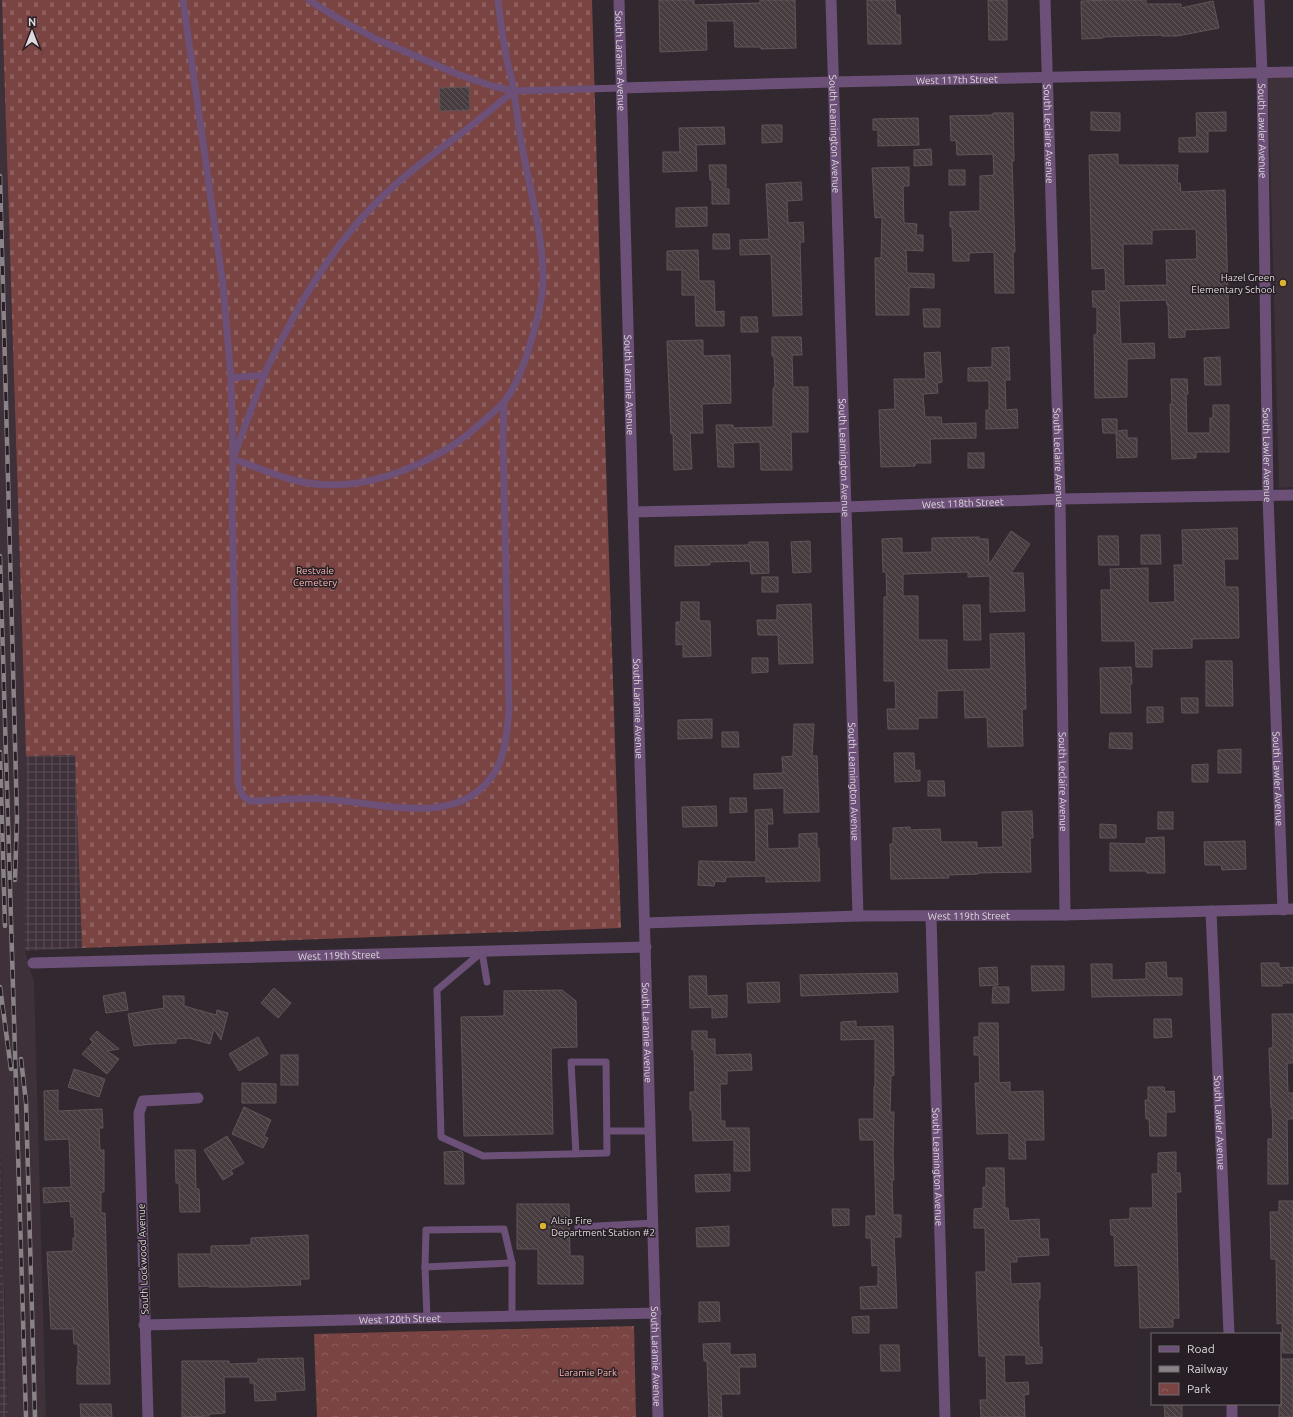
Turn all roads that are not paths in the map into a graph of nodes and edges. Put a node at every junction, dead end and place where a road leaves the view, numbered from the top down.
1 (183, 0) edge
2 (309, 0) edge
3 (498, 0) edge
4 (618, 0) edge
5 (831, 0) edge
6 (1045, 0) edge
7 (1259, 0) edge
8 (1293, 72) edge
9 (1262, 73) junction
10 (1047, 77) junction
11 (833, 82) junction
12 (621, 88) junction
13 (514, 91) junction
14 (264, 375) junction
15 (231, 378) junction
16 (504, 403) junction
17 (233, 459) junction
18 (1268, 496) junction
19 (1293, 496) edge
20 (1060, 499) junction
21 (846, 507) junction
22 (633, 512) junction
23 (1288, 910) edge
24 (1211, 911) junction
25 (1065, 915) junction
26 (858, 916) junction
27 (931, 916) junction
28 (645, 923) junction
29 (646, 947) junction
30 (482, 952) junction
31 (33, 964) dead end
32 (487, 982) dead end
33 (198, 1098) dead end
34 (607, 1131) junction
35 (651, 1131) junction
36 (576, 1154) junction
37 (654, 1224) junction
38 (578, 1227) dead end
39 (512, 1263) junction
40 (425, 1267) junction
41 (656, 1313) junction
42 (512, 1316) junction
43 (427, 1318) junction
44 (144, 1325) junction
45 (1229, 1333) edge
46 (1232, 1405) edge
47 (148, 1417) edge
48 (658, 1417) edge
49 (945, 1417) edge
50 (1232, 1417) edge

1 - 15 lane
2 - 13 lane
3 - 13 lane
4 - 12 street, South Laramie Avenue
5 - 11 street, South Leamington Avenue
6 - 10 street, South Leclaire Avenue
7 - 9 street, South Lawler Avenue
8 - 9 street, West 117th Street
9 - 10 street, West 117th Street
9 - 18 street, South Lawler Avenue
10 - 11 street, West 117th Street
10 - 20 street, South Leclaire Avenue
11 - 12 street, West 117th Street
11 - 21 street, South Leamington Avenue
12 - 13 lane
12 - 22 street, South Laramie Avenue
13 - 14 lane
13 - 16 lane
14 - 15 lane
14 - 17 lane
15 - 17 lane
16 - 17 lane
16 - 17 lane
18 - 19 street, West 118th Street
18 - 20 street, West 118th Street
18 - 23 street, South Lawler Avenue
20 - 21 street, West 118th Street
20 - 25 street, South Leclaire Avenue
21 - 22 street, West 118th Street
21 - 26 street, South Leamington Avenue
22 - 28 street, South Laramie Avenue
23 - 24 street, West 119th Street
24 - 25 street, West 119th Street
24 - 45 street, South Lawler Avenue
25 - 27 street, West 119th Street
26 - 27 street, West 119th Street
26 - 28 street, West 119th Street
27 - 49 street, South Leamington Avenue
28 - 29 street, South Laramie Avenue
29 - 30 street, West 119th Street
29 - 35 street, South Laramie Avenue
30 - 31 street, West 119th Street
30 - 32 lane
30 - 36 lane
33 - 44 street, South Lockwood Avenue
34 - 35 lane
34 - 36 lane
34 - 36 lane
35 - 37 street, South Laramie Avenue
37 - 38 lane
37 - 41 street, South Laramie Avenue
39 - 40 lane
39 - 40 lane
39 - 42 lane
40 - 43 lane
41 - 42 street, West 120th Street
41 - 48 street, South Laramie Avenue
42 - 43 street, West 120th Street
43 - 44 street, West 120th Street
44 - 47 street, South Lockwood Avenue
46 - 50 street

